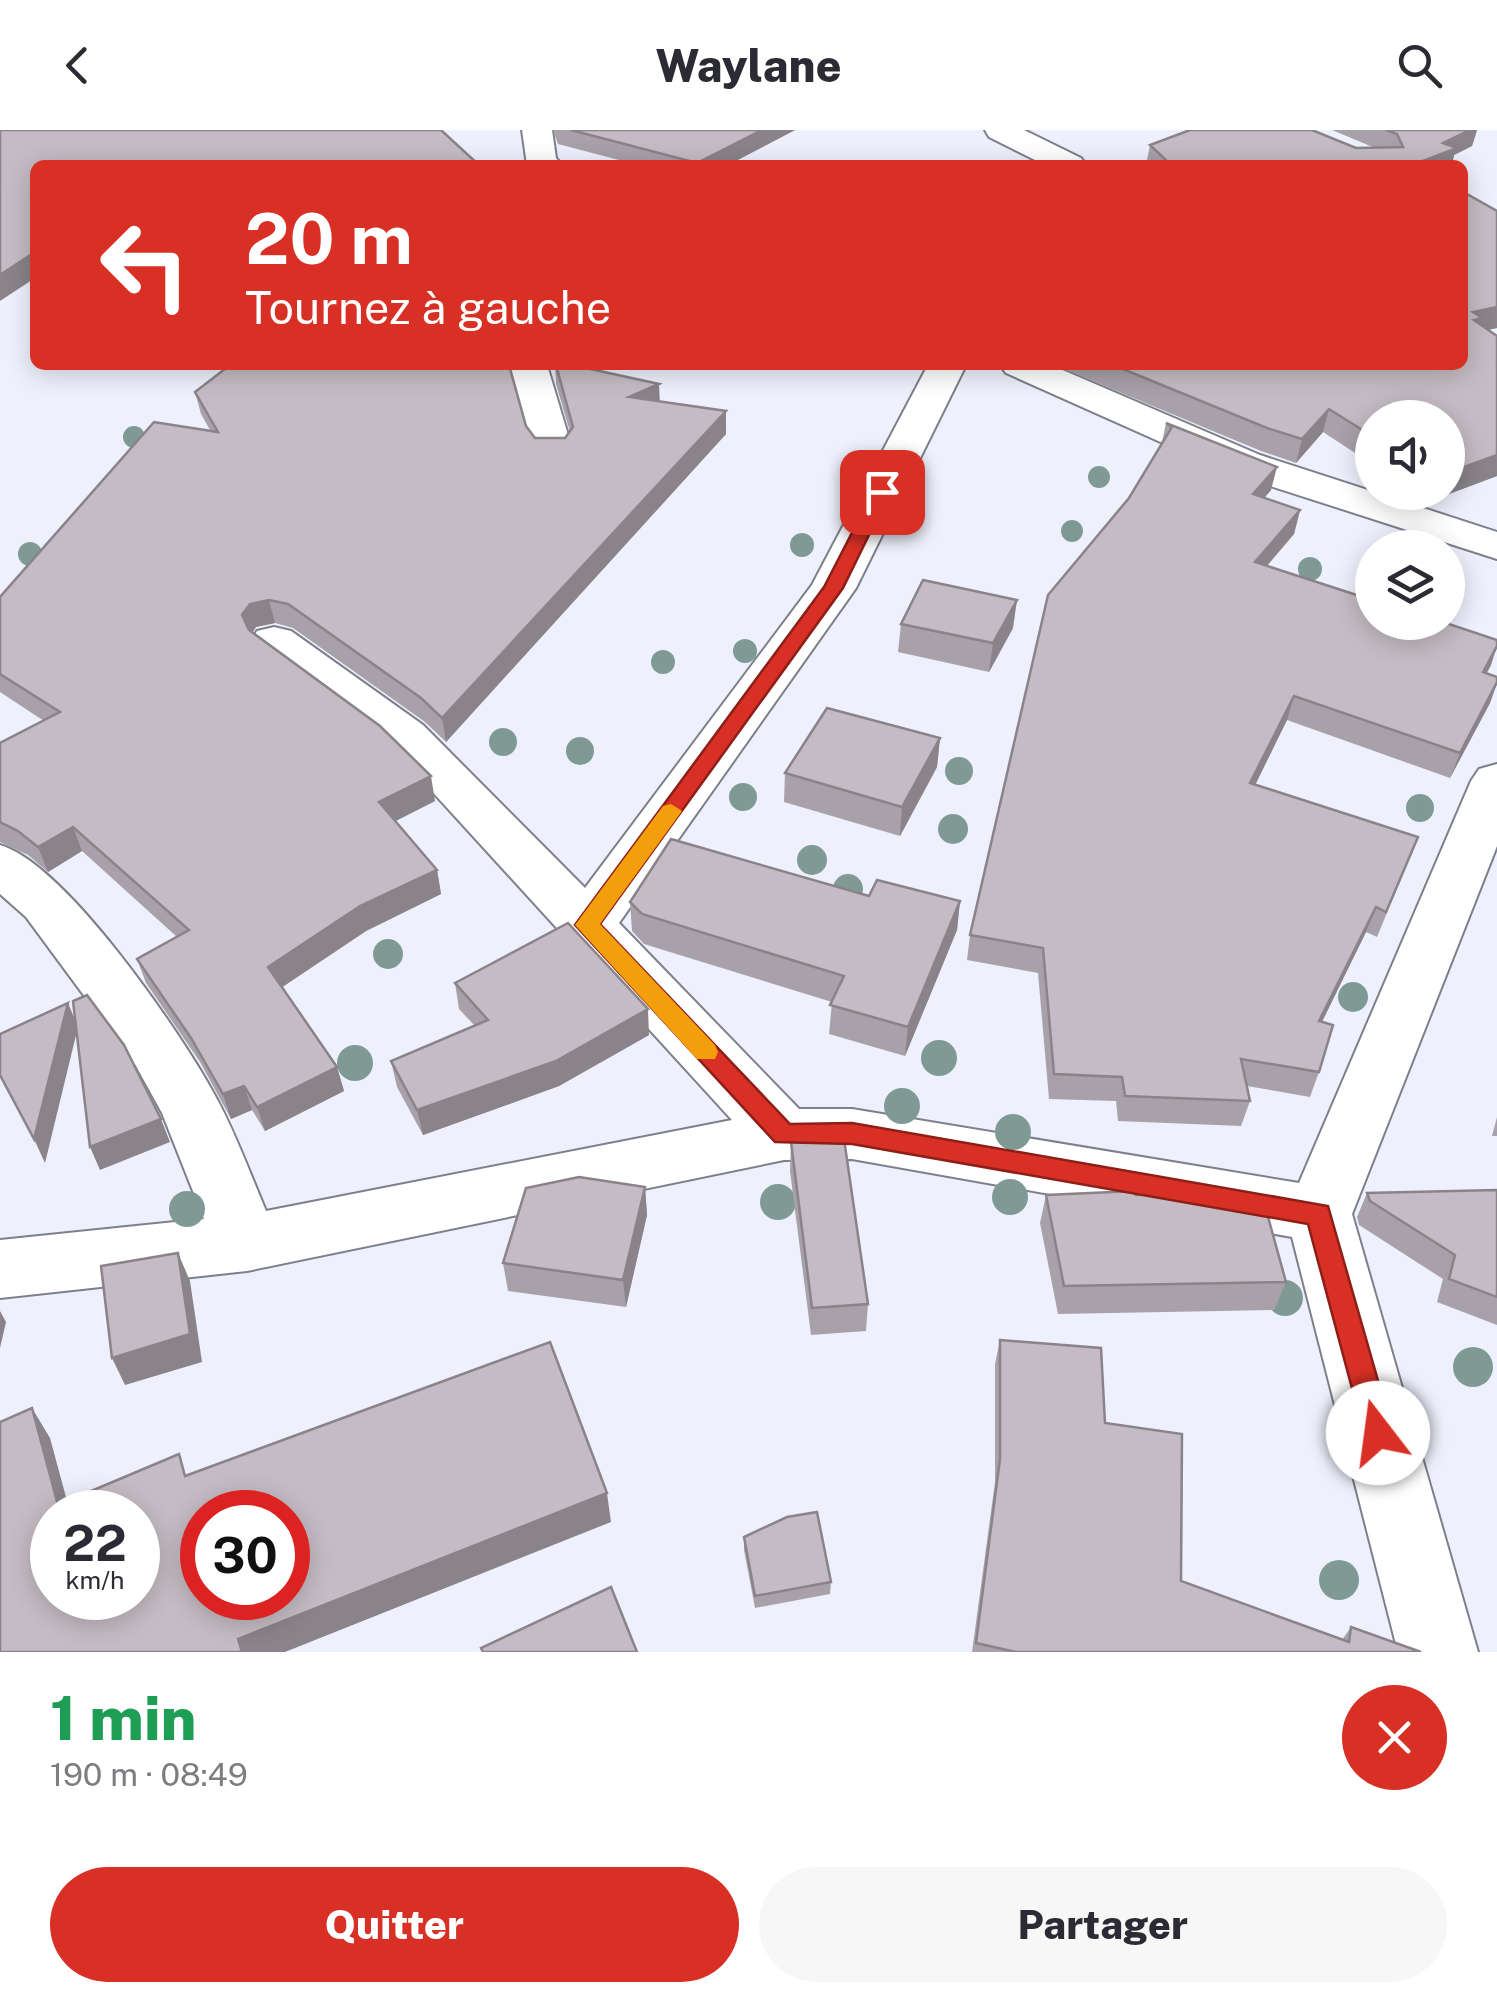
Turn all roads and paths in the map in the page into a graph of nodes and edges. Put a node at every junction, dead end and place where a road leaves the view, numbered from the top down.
1 (537, 130) edge
2 (1000, 130) edge
3 (541, 160) edge
4 (1060, 160) edge
5 (529, 370) edge
6 (944, 370) edge
7 (1030, 370) edge
8 (552, 448) edge
9 (1497, 546) edge
10 (274, 641) dead end
11 (1497, 781) edge
12 (0, 864) edge
13 (586, 925) junction
14 (784, 1135) junction
15 (1319, 1214) junction
16 (247, 1243) junction
17 (0, 1269) edge
18 (1438, 1652) edge

1 - 3 street
2 - 4 street
5 - 8 street
6 - 13 street
7 - 9 street
10 - 13 street
11 - 15 street
12 - 16 street
13 - 14 street
14 - 15 street
14 - 16 street
15 - 18 street
16 - 17 street

